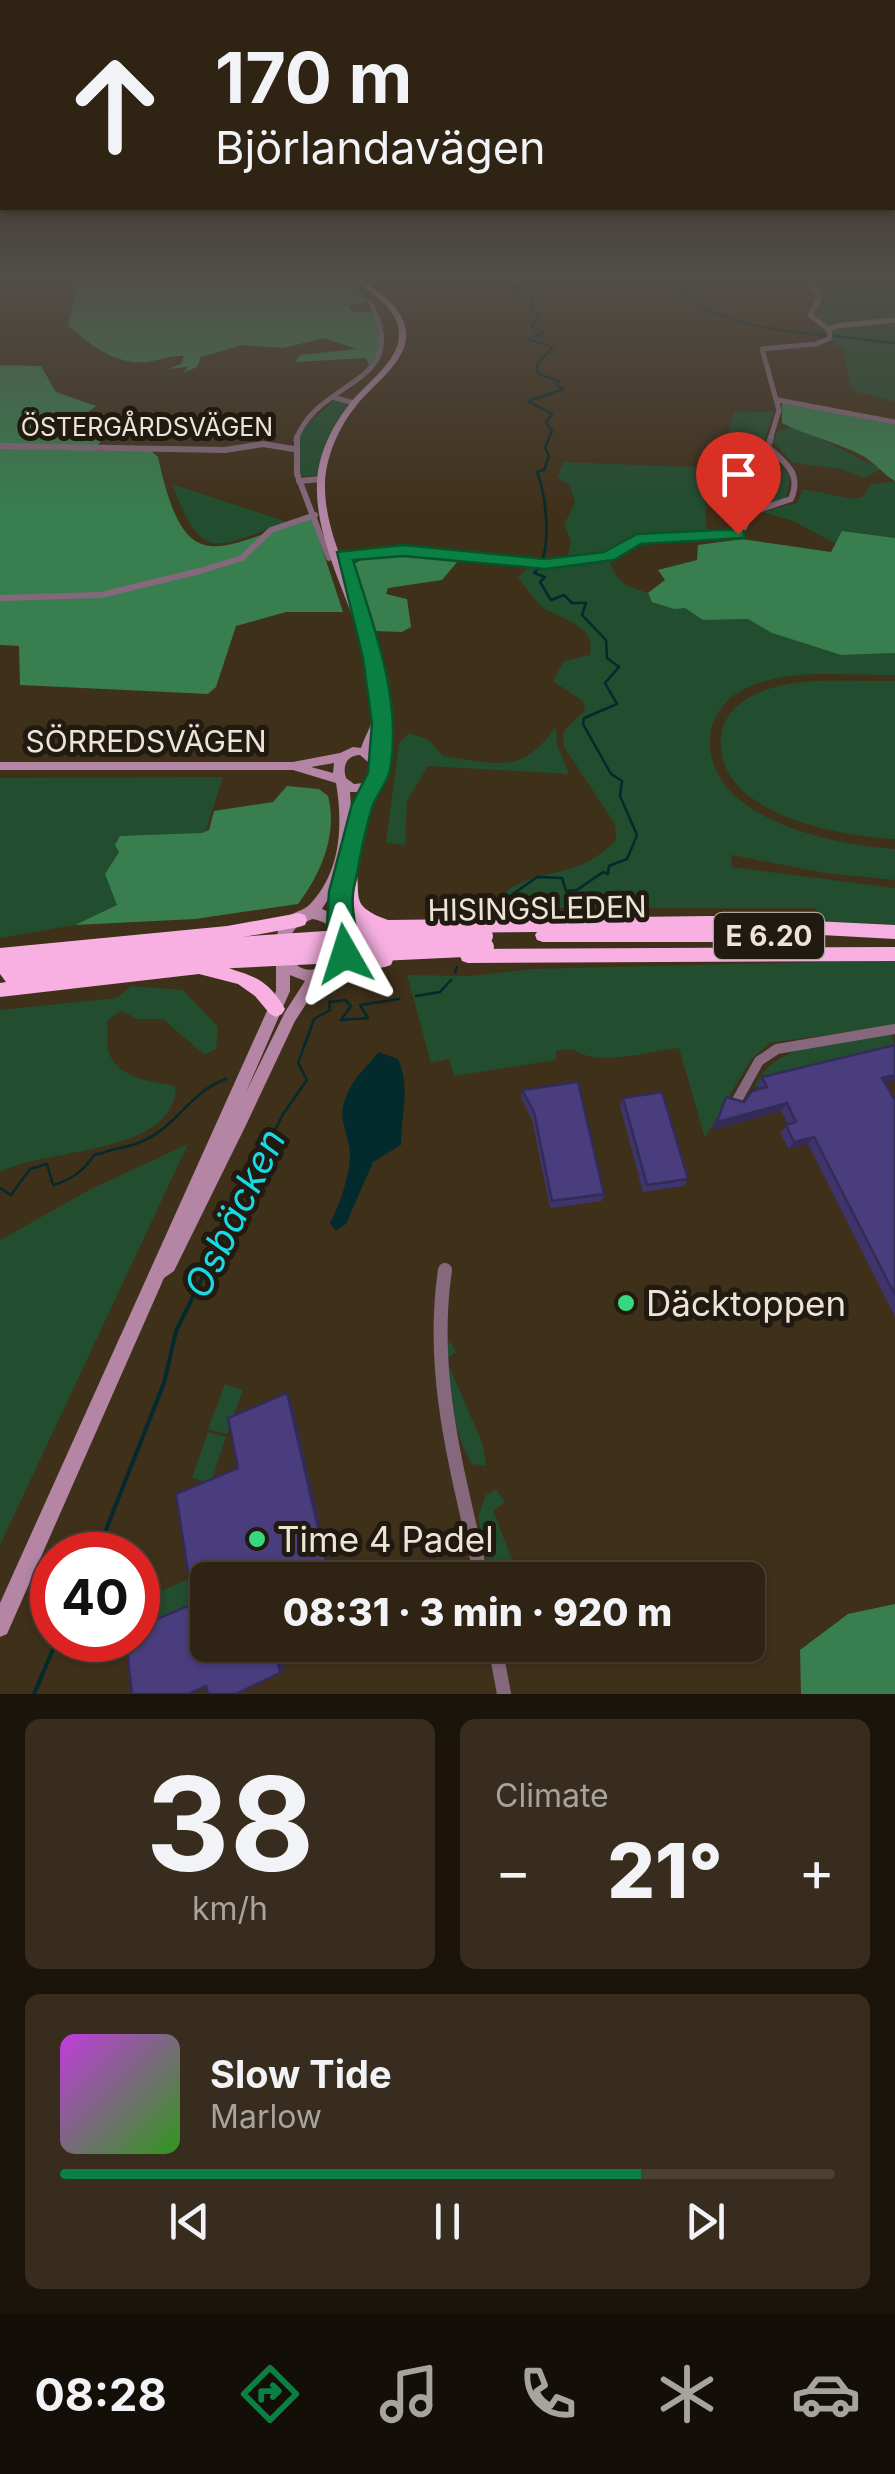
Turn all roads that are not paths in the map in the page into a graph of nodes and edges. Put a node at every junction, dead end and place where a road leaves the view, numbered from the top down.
1 (382, 353) edge
2 (397, 353) edge
3 (763, 353) edge
4 (332, 397) junction
5 (778, 400) junction
6 (354, 403) junction
7 (895, 422) edge
8 (0, 446) edge
9 (294, 449) junction
10 (324, 479) junction
11 (300, 481) junction
12 (315, 515) junction
13 (322, 538) joint
14 (336, 557) junction
15 (0, 598) edge
16 (380, 708) junction
17 (365, 754) junction
18 (347, 756) junction
19 (378, 764) junction
20 (0, 766) edge
21 (293, 766) junction
22 (374, 780) junction
23 (340, 781) junction
24 (350, 868) junction
25 (302, 919) junction
26 (340, 926) junction
27 (401, 927) junction
28 (895, 936) edge
29 (643, 940) junction
30 (895, 951) edge
31 (0, 955) edge
32 (282, 962) junction
33 (201, 968) junction
34 (326, 971) junction
35 (3, 974) edge
36 (0, 990) edge
37 (276, 1009) junction
38 (895, 1029) edge
39 (736, 1102) edge
40 (445, 1270) dead end
41 (159, 1272) junction
42 (478, 1562) edge
43 (0, 1627) edge
44 (498, 1662) edge
45 (504, 1694) edge

1 - 4 street
2 - 6 street
3 - 5 street
4 - 6 street
4 - 9 street
5 - 7 street
5 - 14 street
6 - 10 street
8 - 9 street, ÖSTERGÅRDSVÄGEN
9 - 11 street
10 - 11 street
10 - 14 street
11 - 12 street
12 - 13 street
12 - 15 street
13 - 14 street
14 - 16 street
16 - 17 street
16 - 19 street
17 - 18 street
17 - 19 street
18 - 21 street, SÖRREDSVÄGEN
18 - 23 street
19 - 22 street
20 - 21 street, SÖRREDSVÄGEN
21 - 23 street, SÖRREDSVÄGEN
22 - 23 street
22 - 24 street
23 - 25 street
24 - 26 street
24 - 27 highway
25 - 26 street
25 - 31 highway
25 - 32 street
26 - 27 highway
26 - 34 street
27 - 28 highway
28 - 29 highway, HISINGSLEDEN / E 6.20
29 - 30 highway, HISINGSLEDEN / E 6.20
29 - 35 highway, HISINGSLEDEN / E 6.20, bridge
30 - 34 highway
32 - 33 highway
32 - 34 street
32 - 37 street
33 - 36 highway
33 - 37 highway
34 - 41 street
37 - 41 street
38 - 39 street
40 - 42 street
41 - 43 street
44 - 45 street

